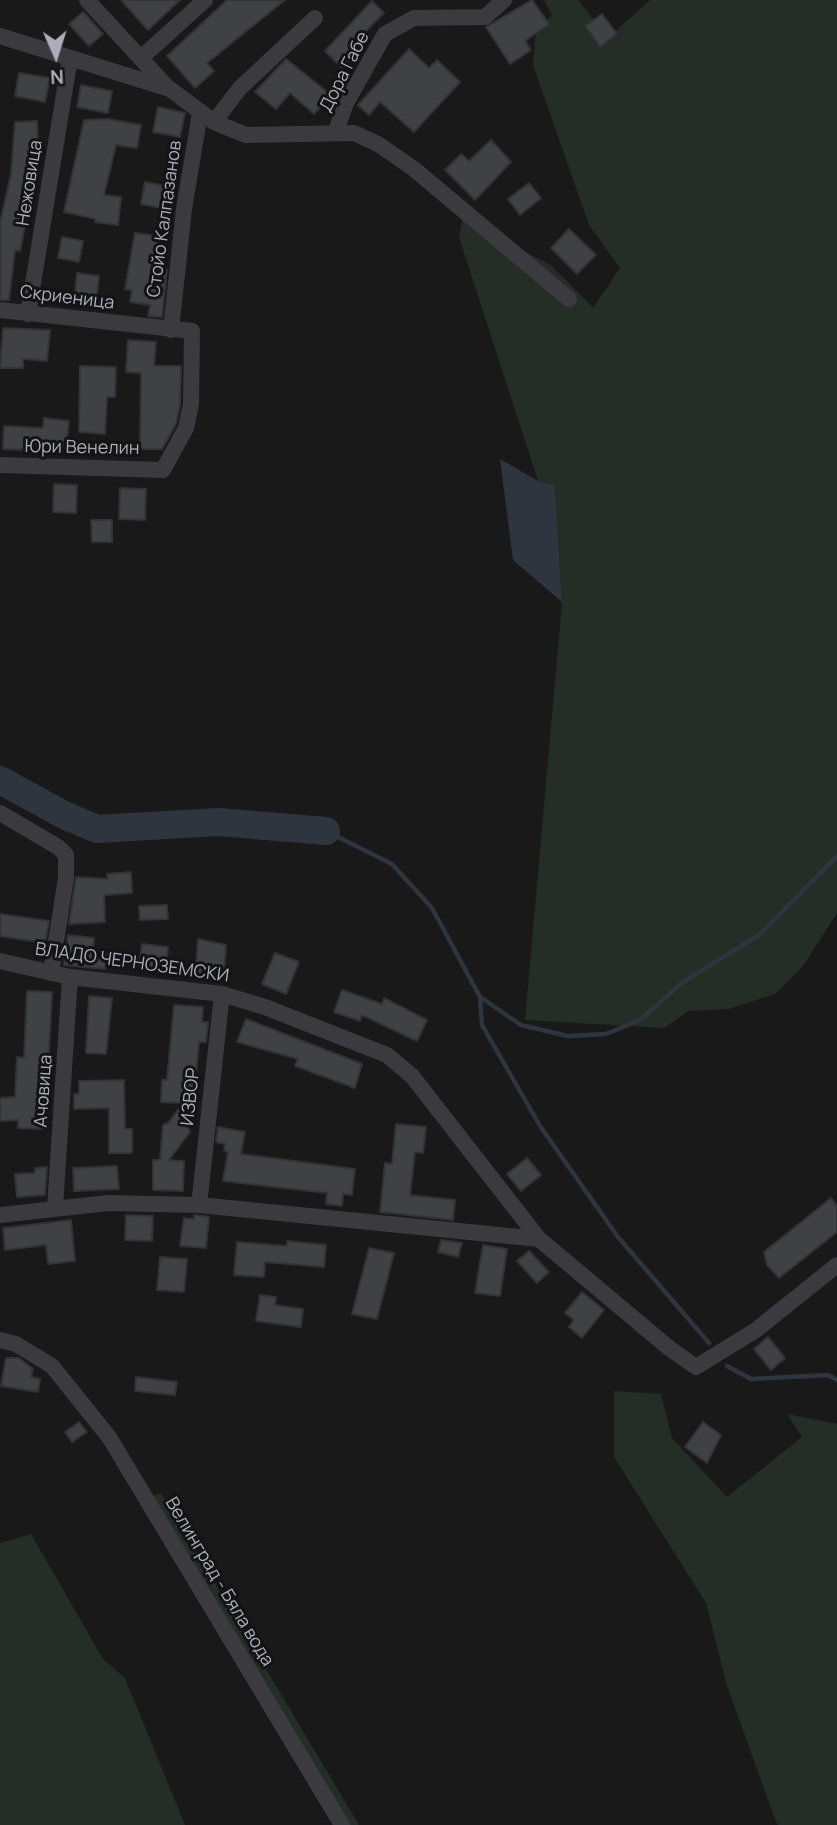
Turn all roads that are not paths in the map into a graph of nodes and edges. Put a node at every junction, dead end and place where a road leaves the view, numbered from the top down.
1 (87, 0) edge
2 (205, 0) edge
3 (504, 0) edge
4 (315, 18) dead end
5 (0, 36) edge
6 (71, 58) junction
7 (141, 58) junction
8 (170, 89) junction
9 (200, 113) junction
10 (214, 122) junction
11 (336, 131) junction
12 (569, 299) dead end
13 (0, 310) edge
14 (28, 314) junction
15 (171, 330) junction
16 (0, 465) edge
17 (0, 813) edge
18 (0, 961) edge
19 (51, 974) junction
20 (70, 977) junction
21 (222, 993) junction
22 (199, 1205) junction
23 (55, 1207) junction
24 (0, 1215) edge
25 (539, 1239) junction
26 (837, 1265) edge
27 (0, 1339) edge
28 (342, 1825) edge

1 - 7 street
2 - 7 street
3 - 11 street, Дора Габе
4 - 10 street
5 - 6 street
6 - 8 street
6 - 14 street, Нежовица
7 - 8 street
8 - 9 street
9 - 10 street
9 - 15 street, Стойо Калпазанов
10 - 11 street
11 - 12 street
13 - 14 street, Скриеница
14 - 15 street, Скриеница
15 - 16 street, Юри Венелин
17 - 19 street
18 - 19 street, ВЛАДО ЧЕРНОЗЕМСКИ
19 - 20 street, ВЛАДО ЧЕРНОЗЕМСКИ
20 - 21 street, ВЛАДО ЧЕРНОЗЕМСКИ
20 - 23 street, Ачовица
21 - 22 street, ИЗВОР
21 - 25 street, ВЛАДО ЧЕРНОЗЕМСКИ
22 - 23 street
22 - 25 street
23 - 24 street
25 - 26 street, ВЛАДО ЧЕРНОЗЕМСКИ
27 - 28 street, Велинград - Бяла вода

